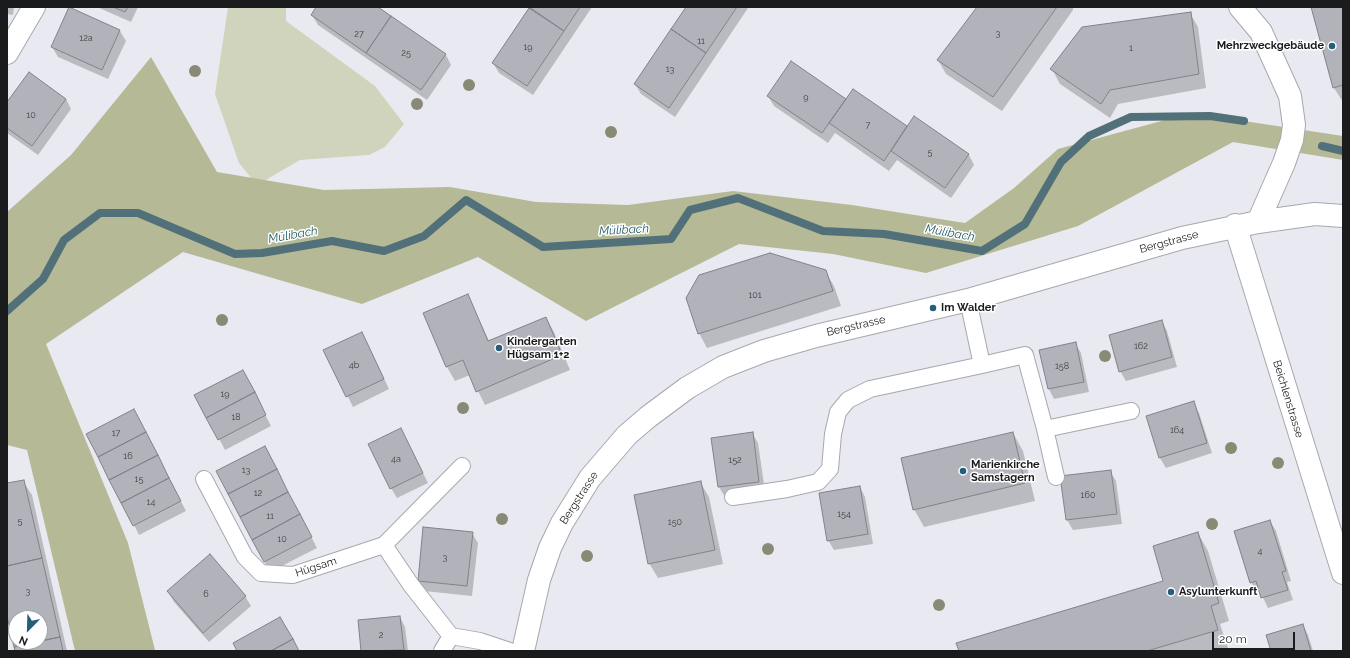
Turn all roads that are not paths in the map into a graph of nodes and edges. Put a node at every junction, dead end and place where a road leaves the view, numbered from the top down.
1 (34, 7) edge
2 (1240, 7) edge
3 (7, 53) edge
4 (1343, 216) edge
5 (1258, 222) junction
6 (1235, 225) junction
7 (968, 300) junction
8 (982, 365) junction
9 (1131, 411) dead end
10 (1045, 429) junction
11 (462, 466) dead end
12 (1056, 477) dead end
13 (204, 479) dead end
14 (733, 497) dead end
15 (384, 545) junction
16 (1343, 573) edge
17 (451, 636) junction
18 (442, 651) edge
19 (510, 651) edge
20 (523, 651) edge

1 - 3 main road
2 - 5 main road
4 - 5 main road, Bergstrasse
5 - 6 main road, Bergstrasse
6 - 7 main road, Bergstrasse
6 - 16 main road, Beichlenstrasse
7 - 8 lane
7 - 20 main road, Bergstrasse
8 - 10 lane
8 - 14 lane
9 - 10 lane
10 - 12 lane
11 - 15 lane, Hügsam
13 - 15 lane, Hügsam
15 - 17 lane
17 - 18 lane
17 - 19 lane

